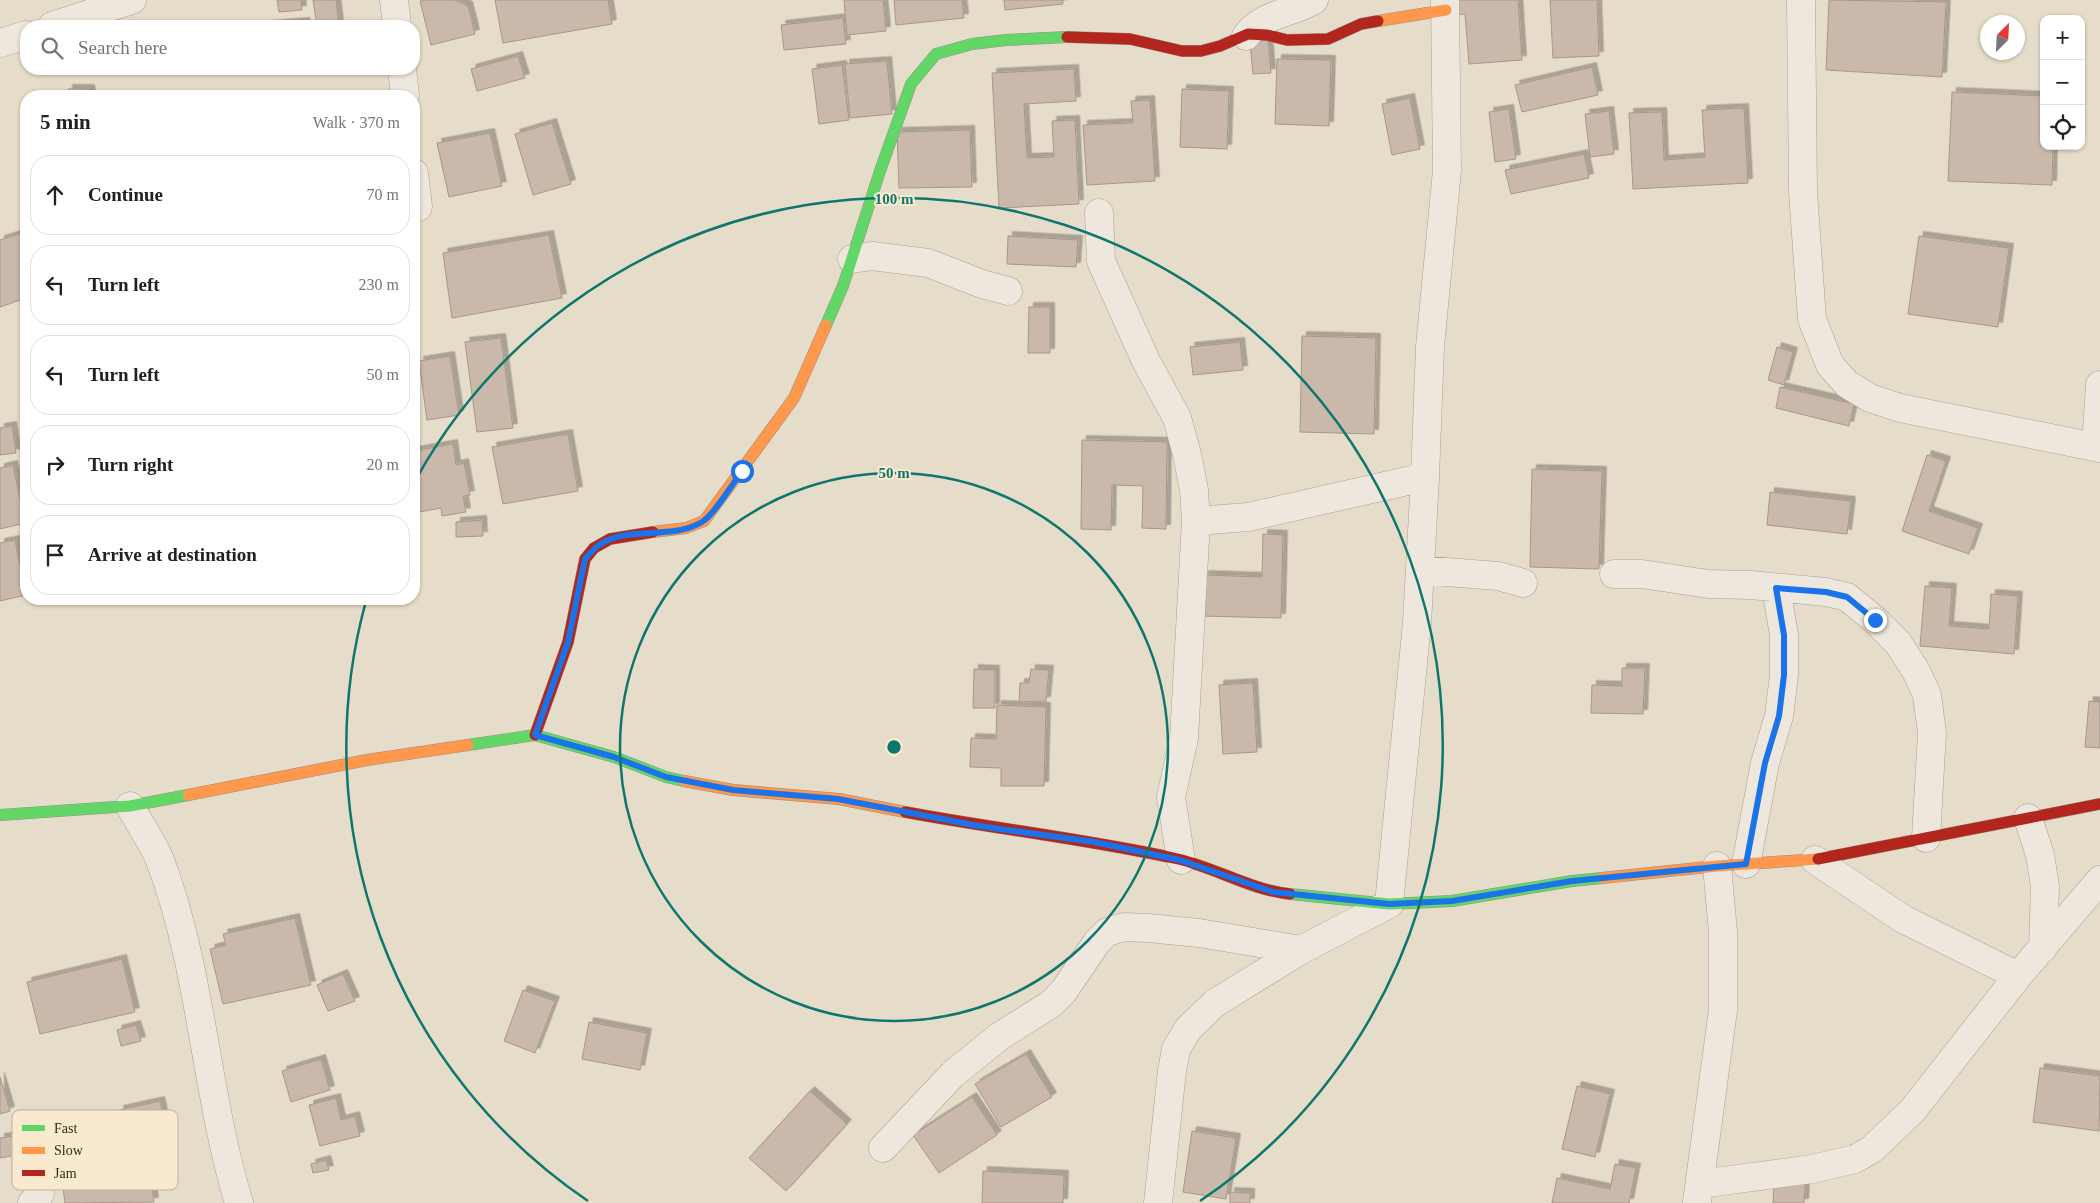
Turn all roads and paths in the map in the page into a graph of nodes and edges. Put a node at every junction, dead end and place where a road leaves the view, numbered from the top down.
1 (132, 0) edge
2 (394, 0) edge
3 (1314, 0) edge
4 (1801, 0) edge
5 (1445, 5) edge
6 (70, 20) edge
7 (396, 20) edge
8 (1246, 36) junction
9 (20, 37) edge
10 (0, 44) edge
11 (403, 75) edge
12 (404, 90) edge
13 (1100, 213) dead end
14 (852, 259) junction
15 (1008, 291) dead end
16 (2100, 385) edge
17 (2098, 447) edge
18 (1426, 477) junction
19 (1196, 521) junction
20 (1420, 570) junction
21 (1614, 574) dead end
22 (1523, 583) dead end
23 (1776, 588) junction
24 (535, 735) junction
25 (2100, 804) edge
26 (130, 806) junction
27 (0, 815) edge
28 (2028, 818) junction
29 (1926, 838) junction
30 (1180, 860) junction
31 (1815, 860) junction
32 (1746, 864) junction
33 (1717, 866) junction
34 (2100, 880) edge
35 (1389, 904) junction
36 (2043, 948) junction
37 (1301, 950) junction
38 (2018, 976) junction
39 (883, 1148) dead end
40 (1698, 1194) edge
41 (239, 1203) edge
42 (1158, 1203) edge

1 - 6 street
2 - 7 street
3 - 8 street
4 - 17 street
5 - 8 street
5 - 18 street
8 - 14 street
9 - 10 street
11 - 12 street
13 - 19 street
14 - 15 street
14 - 24 street
16 - 17 street
18 - 19 street
18 - 20 street
19 - 30 street
20 - 22 street
20 - 35 street
21 - 23 street
23 - 29 street
23 - 32 street
24 - 26 street
24 - 30 street
25 - 28 street
26 - 27 street
26 - 41 street
28 - 29 street
28 - 36 street
29 - 31 street
30 - 35 street
31 - 32 street
31 - 38 street
32 - 33 street
33 - 35 street
33 - 40 street
34 - 36 street
35 - 37 street
36 - 38 street
37 - 39 street
37 - 42 street
38 - 40 street

